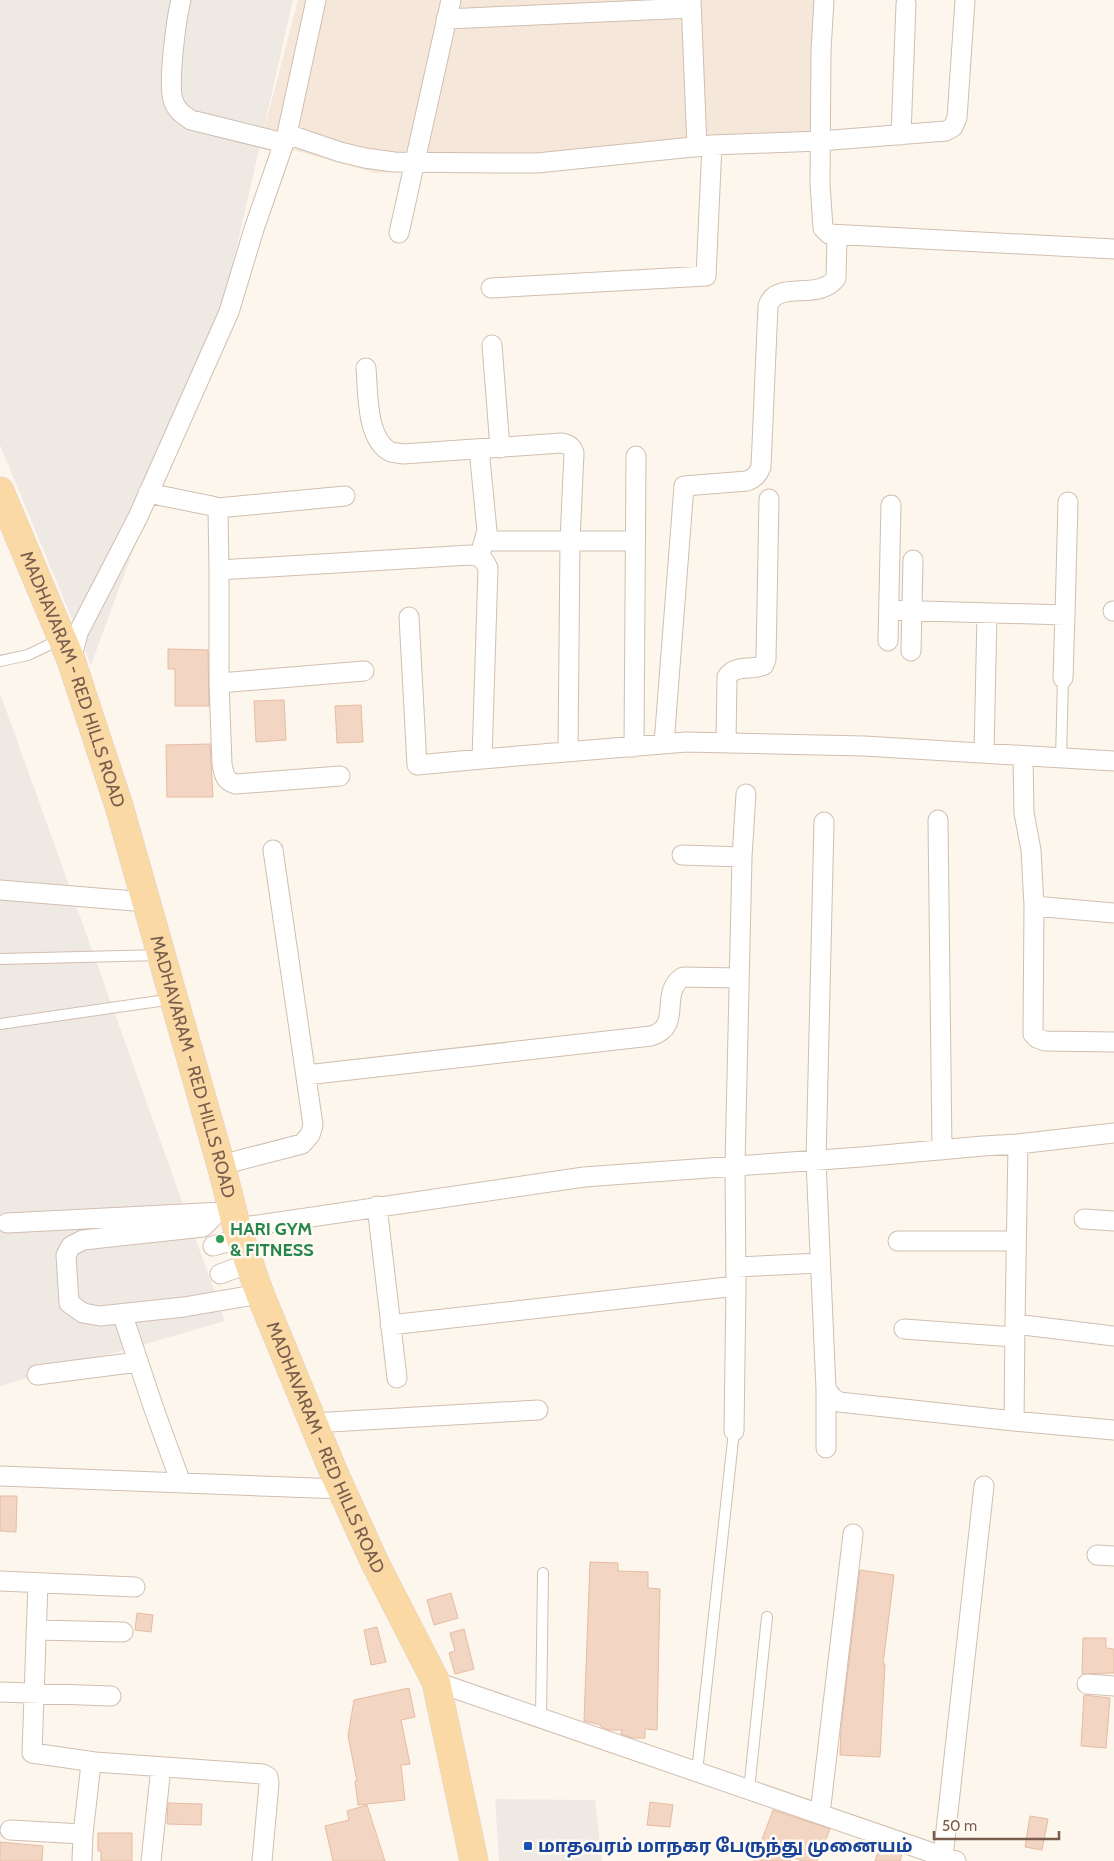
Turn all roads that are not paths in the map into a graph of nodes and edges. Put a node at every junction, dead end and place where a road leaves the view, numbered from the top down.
1 (181, 0) edge
2 (316, 0) edge
3 (451, 0) edge
4 (824, 0) edge
5 (965, 0) edge
6 (691, 4) edge
7 (906, 4) dead end
8 (446, 19) junction
9 (901, 135) junction
10 (286, 138) junction
11 (820, 141) junction
12 (705, 146) junction
13 (415, 162) junction
14 (399, 233) dead end
15 (838, 236) junction
16 (1114, 249) edge
17 (491, 288) dead end
18 (492, 345) dead end
19 (366, 368) dead end
20 (500, 448) junction
21 (480, 449) junction
22 (636, 456) dead end
23 (0, 491) edge
24 (148, 493) junction
25 (346, 496) dead end
26 (769, 499) dead end
27 (1068, 502) dead end
28 (891, 505) dead end
29 (218, 508) junction
30 (570, 541) junction
31 (634, 541) junction
32 (482, 548) junction
33 (913, 560) dead end
34 (219, 570) junction
35 (889, 610) junction
36 (912, 611) junction
37 (987, 614) junction
38 (1065, 615) junction
39 (409, 617) dead end
40 (888, 641) dead end
41 (66, 649) junction
42 (911, 651) dead end
43 (0, 661) edge
44 (364, 671) dead end
45 (1063, 678) joint
46 (219, 683) junction
47 (726, 743) junction
48 (664, 744) junction
49 (634, 746) junction
50 (568, 752) junction
51 (984, 753) junction
52 (1023, 757) junction
53 (482, 759) junction
54 (1061, 759) junction
55 (1114, 761) edge
56 (340, 776) dead end
57 (746, 794) dead end
58 (938, 820) dead end
59 (824, 822) dead end
60 (273, 850) dead end
61 (682, 854) dead end
62 (742, 857) junction
63 (0, 890) edge
64 (146, 902) junction
65 (1034, 906) junction
66 (1114, 914) edge
67 (162, 955) junction
68 (0, 959) edge
69 (739, 978) junction
70 (174, 999) junction
71 (0, 1024) edge
72 (1114, 1042) edge
73 (306, 1075) junction
74 (1114, 1133) edge
75 (1018, 1144) junction
76 (942, 1150) junction
77 (816, 1161) junction
78 (221, 1165) junction
79 (735, 1165) junction
80 (377, 1206) junction
81 (1084, 1219) dead end
82 (1114, 1220) edge
83 (232, 1222) junction
84 (7, 1223) dead end
85 (898, 1241) dead end
86 (1016, 1241) junction
87 (213, 1246) dead end
88 (820, 1263) junction
89 (250, 1264) junction
90 (736, 1267) junction
91 (220, 1274) dead end
92 (736, 1286) junction
93 (260, 1294) junction
94 (125, 1322) dead end
95 (390, 1325) junction
96 (904, 1329) dead end
97 (1015, 1331) junction
98 (1114, 1336) edge
99 (138, 1362) junction
100 (37, 1375) dead end
101 (398, 1378) dead end
102 (826, 1389) junction
103 (538, 1410) dead end
104 (1014, 1421) junction
105 (313, 1423) junction
106 (1114, 1430) edge
107 (734, 1431) joint
108 (826, 1448) dead end
109 (0, 1476) edge
110 (181, 1483) junction
111 (984, 1486) dead end
112 (341, 1489) junction
113 (853, 1534) dead end
114 (543, 1573) dead end
115 (0, 1581) edge
116 (38, 1583) junction
117 (135, 1586) dead end
118 (767, 1618) dead end
119 (36, 1630) junction
120 (123, 1632) dead end
121 (436, 1682) junction
122 (1087, 1684) dead end
123 (1114, 1686) edge
124 (0, 1692) edge
125 (34, 1693) junction
126 (111, 1696) dead end
127 (541, 1718) junction
128 (95, 1762) junction
129 (161, 1767) junction
130 (697, 1772) junction
131 (749, 1790) junction
132 (820, 1814) junction
133 (10, 1830) dead end
134 (83, 1834) junction
135 (950, 1859) edge
136 (468, 1860) edge
137 (82, 1861) edge
138 (151, 1861) edge
139 (262, 1861) edge

1 - 10 street
2 - 10 street
3 - 8 street
4 - 11 street
5 - 9 street
6 - 8 street
6 - 12 street
7 - 9 street
8 - 13 street
9 - 11 street
10 - 13 street
10 - 24 street
11 - 12 street
11 - 15 street
12 - 13 street
12 - 17 street
13 - 14 street
15 - 16 street
15 - 48 street
18 - 20 street
19 - 21 street
20 - 21 street
20 - 30 street
21 - 32 street
22 - 31 street
23 - 41 main road, MADHAVARAM - RED HILLS ROAD
24 - 29 street
24 - 41 street
25 - 29 street
26 - 47 street
27 - 38 street
28 - 35 street
29 - 34 street
30 - 31 street
30 - 32 street
30 - 50 street
31 - 49 street
32 - 34 street
32 - 53 street
33 - 36 street
34 - 46 street
35 - 36 street
35 - 40 street
36 - 37 street
36 - 42 street
37 - 38 street
37 - 51 street
38 - 45 street
39 - 53 street
41 - 43 lane
41 - 64 main road, MADHAVARAM - RED HILLS ROAD
44 - 46 street
45 - 54 lane
46 - 56 street
47 - 48 street
47 - 51 street
48 - 49 street
49 - 50 street
50 - 53 street
51 - 52 street
52 - 54 street
52 - 65 street
54 - 55 street
57 - 62 street
58 - 76 street
59 - 77 street
60 - 73 street
61 - 62 street
62 - 69 street
63 - 64 street
64 - 67 main road, MADHAVARAM - RED HILLS ROAD
65 - 66 street
65 - 72 street
67 - 68 lane
67 - 70 main road, MADHAVARAM - RED HILLS ROAD
69 - 73 street
69 - 79 street
70 - 71 lane
70 - 78 main road, MADHAVARAM - RED HILLS ROAD
73 - 78 street
74 - 75 street
75 - 76 street
75 - 86 street
76 - 77 street
77 - 79 street
77 - 88 street
78 - 83 main road, MADHAVARAM - RED HILLS ROAD
79 - 80 street
79 - 90 street
80 - 83 street
80 - 95 street
81 - 82 street
83 - 84 street
83 - 87 street
83 - 89 main road, MADHAVARAM - RED HILLS ROAD
83 - 93 street
85 - 86 street
86 - 97 street
88 - 90 street
88 - 102 street
89 - 91 street
89 - 93 main road, MADHAVARAM - RED HILLS ROAD
90 - 92 street
92 - 95 street
92 - 107 street
93 - 105 main road, MADHAVARAM - RED HILLS ROAD
94 - 99 street
95 - 101 street
96 - 97 street
97 - 98 street
97 - 104 street
99 - 100 street
99 - 110 street
102 - 104 street
102 - 108 street
103 - 105 street
104 - 106 street
105 - 112 main road, MADHAVARAM - RED HILLS ROAD
107 - 130 lane
109 - 110 street
110 - 112 street
111 - 135 street
112 - 121 main road, MADHAVARAM - RED HILLS ROAD
113 - 132 street
114 - 127 lane
115 - 116 street
116 - 117 street
116 - 119 street
118 - 131 lane
119 - 120 street
119 - 125 street
121 - 127 street
121 - 136 main road, MADHAVARAM - RED HILLS ROAD
122 - 123 street
124 - 125 street
125 - 126 street
125 - 128 street
127 - 130 street
128 - 129 street
128 - 134 street
129 - 138 street
129 - 139 street
130 - 131 street
131 - 132 street
132 - 135 street
133 - 134 street
134 - 137 street

